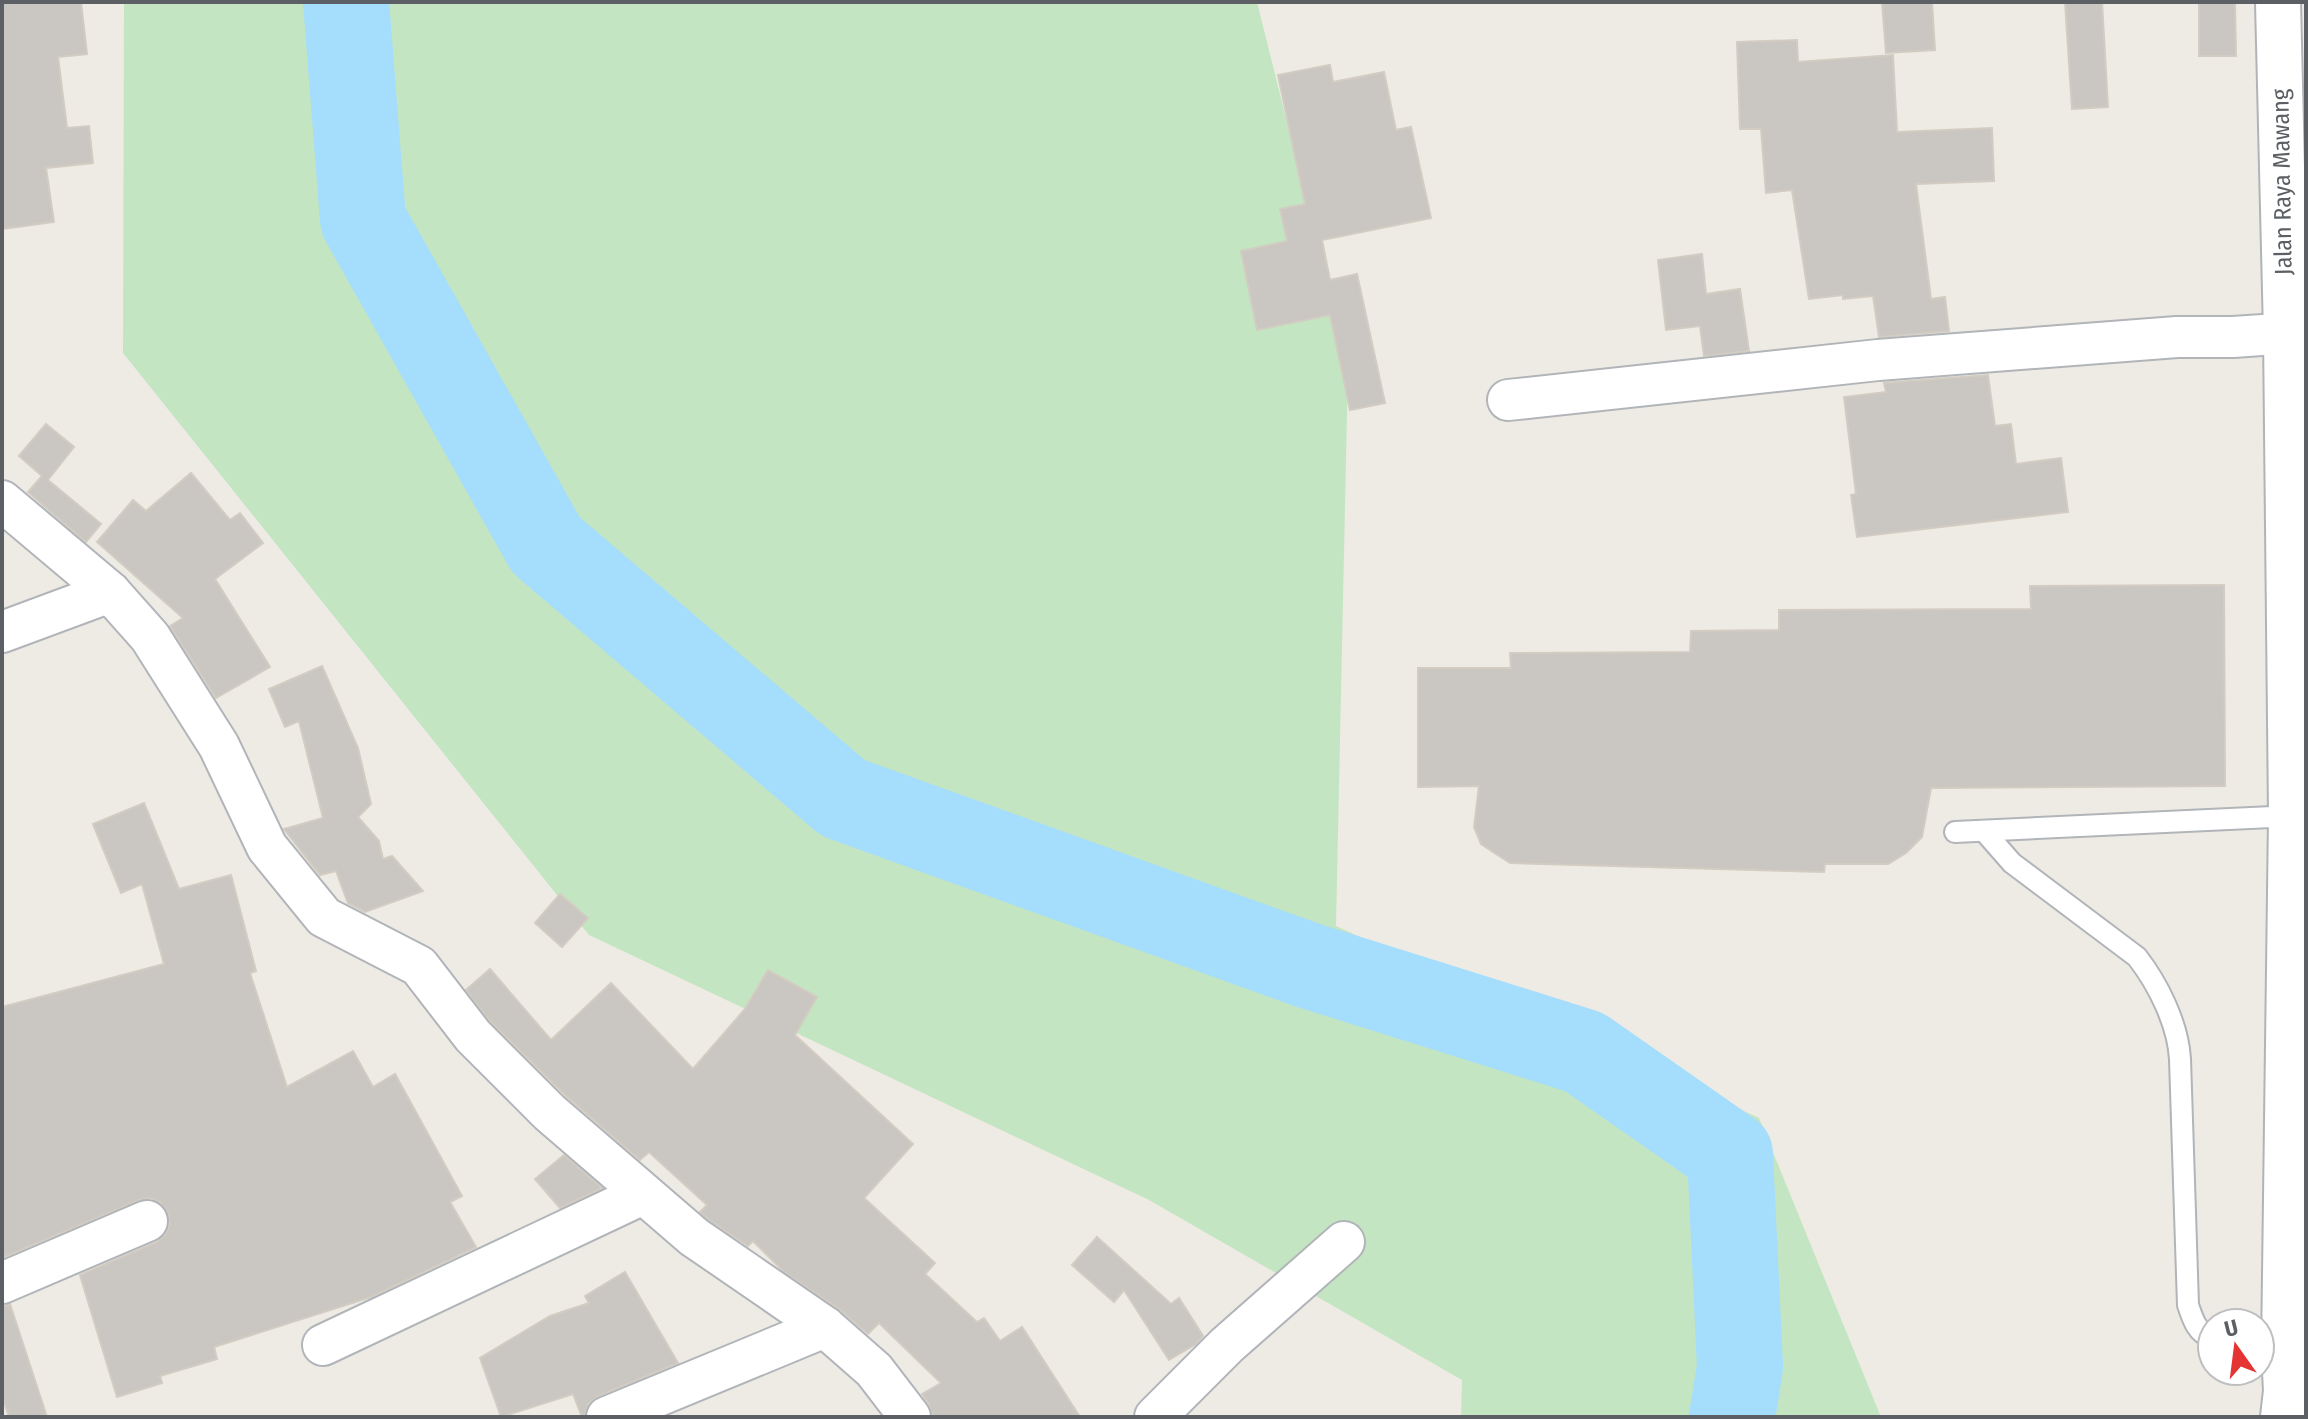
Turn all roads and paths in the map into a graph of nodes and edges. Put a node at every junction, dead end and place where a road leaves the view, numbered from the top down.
1 (2278, 2) edge
2 (2296, 332) edge
3 (1508, 400) dead end
4 (2, 501) edge
5 (110, 592) junction
6 (2, 632) edge
7 (2291, 816) junction
8 (1984, 831) junction
9 (1955, 832) dead end
10 (643, 1194) junction
11 (147, 1221) dead end
12 (1344, 1242) dead end
13 (2, 1283) edge
14 (2196, 1325) edge
15 (825, 1327) junction
16 (323, 1345) dead end
17 (2284, 1381) edge
18 (607, 1417) edge
19 (910, 1417) edge
20 (1155, 1417) edge

1 - 2 main road, Jalan Raya Mawang
2 - 3 street
2 - 7 main road, Jalan Raya Mawang
4 - 5 street
5 - 6 street
5 - 10 street
7 - 8 lane
7 - 17 main road, Jalan Raya Mawang
8 - 9 lane
8 - 14 lane
10 - 15 street
10 - 16 street
11 - 13 street
12 - 20 street
15 - 18 street
15 - 19 street

